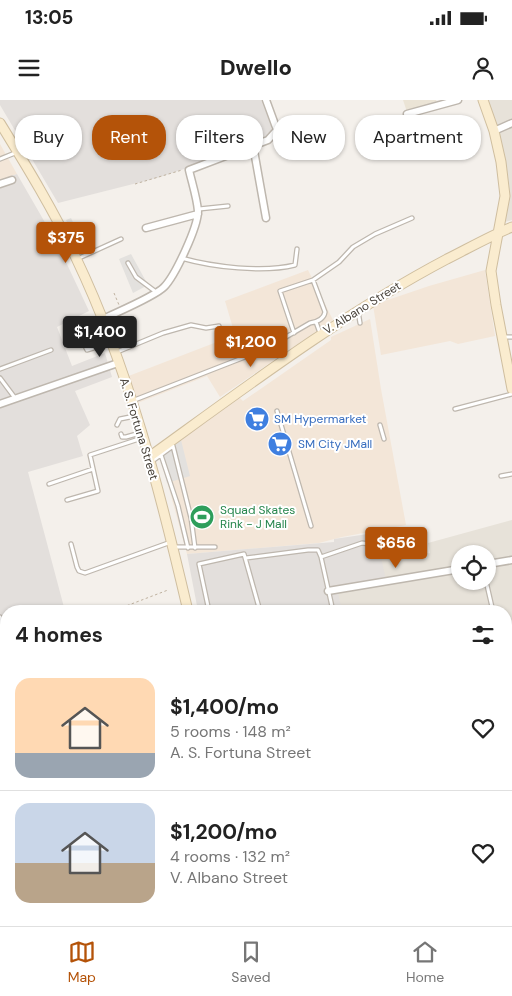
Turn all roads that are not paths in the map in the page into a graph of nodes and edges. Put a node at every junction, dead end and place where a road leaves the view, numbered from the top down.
1 (266, 100) edge
2 (458, 100) edge
3 (483, 100) edge
4 (407, 114) dead end
5 (512, 123) edge
6 (1, 127) edge
7 (494, 131) junction
8 (263, 142) edge
9 (15, 148) edge
10 (15, 153) edge
11 (0, 159) edge
12 (23, 160) edge
13 (215, 160) edge
14 (256, 160) edge
15 (12, 180) dead end
16 (0, 184) edge
17 (228, 206) dead end
18 (198, 212) junction
19 (266, 218) dead end
20 (412, 218) dead end
21 (512, 227) edge
22 (146, 228) dead end
23 (498, 232) junction
24 (121, 238) dead end
25 (297, 249) dead end
26 (181, 258) junction
27 (77, 259) junction
28 (128, 263) dead end
29 (313, 280) junction
30 (156, 292) junction
31 (358, 309) junction
32 (104, 322) junction
33 (316, 322) junction
34 (360, 323) dead end
35 (219, 326) dead end
36 (321, 331) junction
37 (294, 333) junction
38 (82, 335) dead end
39 (508, 337) edge
40 (111, 342) junction
41 (85, 346) dead end
42 (51, 350) dead end
43 (115, 353) junction
44 (118, 363) junction
45 (0, 369) edge
46 (0, 378) edge
47 (512, 389) edge
48 (512, 394) edge
49 (15, 399) junction
50 (131, 402) junction
51 (0, 404) edge
52 (455, 409) dead end
53 (277, 411) dead end
54 (136, 415) junction
55 (117, 425) dead end
56 (380, 425) dead end
57 (120, 434) dead end
58 (142, 435) junction
59 (384, 438) dead end
60 (160, 452) junction
61 (149, 459) junction
62 (93, 469) junction
63 (512, 474) edge
64 (502, 476) dead end
65 (48, 484) dead end
66 (67, 500) dead end
67 (311, 526) dead end
68 (71, 544) dead end
69 (172, 544) junction
70 (215, 547) dead end
71 (394, 547) dead end
72 (188, 548) junction
73 (195, 548) junction
74 (246, 558) junction
75 (321, 558) junction
76 (512, 560) edge
77 (496, 563) edge
78 (451, 570) edge
79 (488, 590) edge
80 (328, 591) junction
81 (187, 605) edge
82 (208, 605) edge
83 (258, 605) edge
84 (332, 605) edge
85 (492, 605) edge

1 - 8 street
2 - 4 street
3 - 7 street
5 - 7 street
6 - 9 street, A. S. Fortuna Street
7 - 23 street
10 - 11 lane
12 - 27 street, A. S. Fortuna Street
13 - 18 street
14 - 19 street
15 - 16 street
17 - 18 lane
18 - 22 street
18 - 26 street
20 - 29 lane
21 - 23 street, V. Albano Street
23 - 31 street, V. Albano Street
23 - 39 street
24 - 27 lane
25 - 26 lane
26 - 30 street
27 - 32 street, A. S. Fortuna Street
28 - 30 lane
29 - 33 lane
29 - 37 lane
30 - 32 street
31 - 34 lane
31 - 36 street, V. Albano Street
32 - 38 lane
32 - 40 street, A. S. Fortuna Street
33 - 36 lane
33 - 37 lane
35 - 43 lane
36 - 60 street, V. Albano Street
37 - 50 lane
39 - 47 street
40 - 41 lane
40 - 43 street, A. S. Fortuna Street
42 - 45 lane
43 - 44 street, A. S. Fortuna Street
44 - 49 street
44 - 50 street, A. S. Fortuna Street
46 - 49 lane
48 - 52 lane
49 - 51 street
50 - 54 street, A. S. Fortuna Street
53 - 67 lane
54 - 55 lane
54 - 58 street, A. S. Fortuna Street
56 - 59 lane
57 - 58 lane
58 - 61 street, A. S. Fortuna Street
58 - 62 lane
60 - 61 street, V. Albano Street
60 - 72 lane
60 - 73 lane
61 - 69 street, A. S. Fortuna Street
62 - 65 lane
62 - 66 lane
63 - 64 lane
68 - 69 lane
69 - 72 lane
69 - 81 street, A. S. Fortuna Street
70 - 73 lane
71 - 75 lane
72 - 73 lane
74 - 75 lane
74 - 82 lane
74 - 83 lane
75 - 80 lane
76 - 77 street
78 - 80 street
79 - 85 lane
80 - 84 lane

